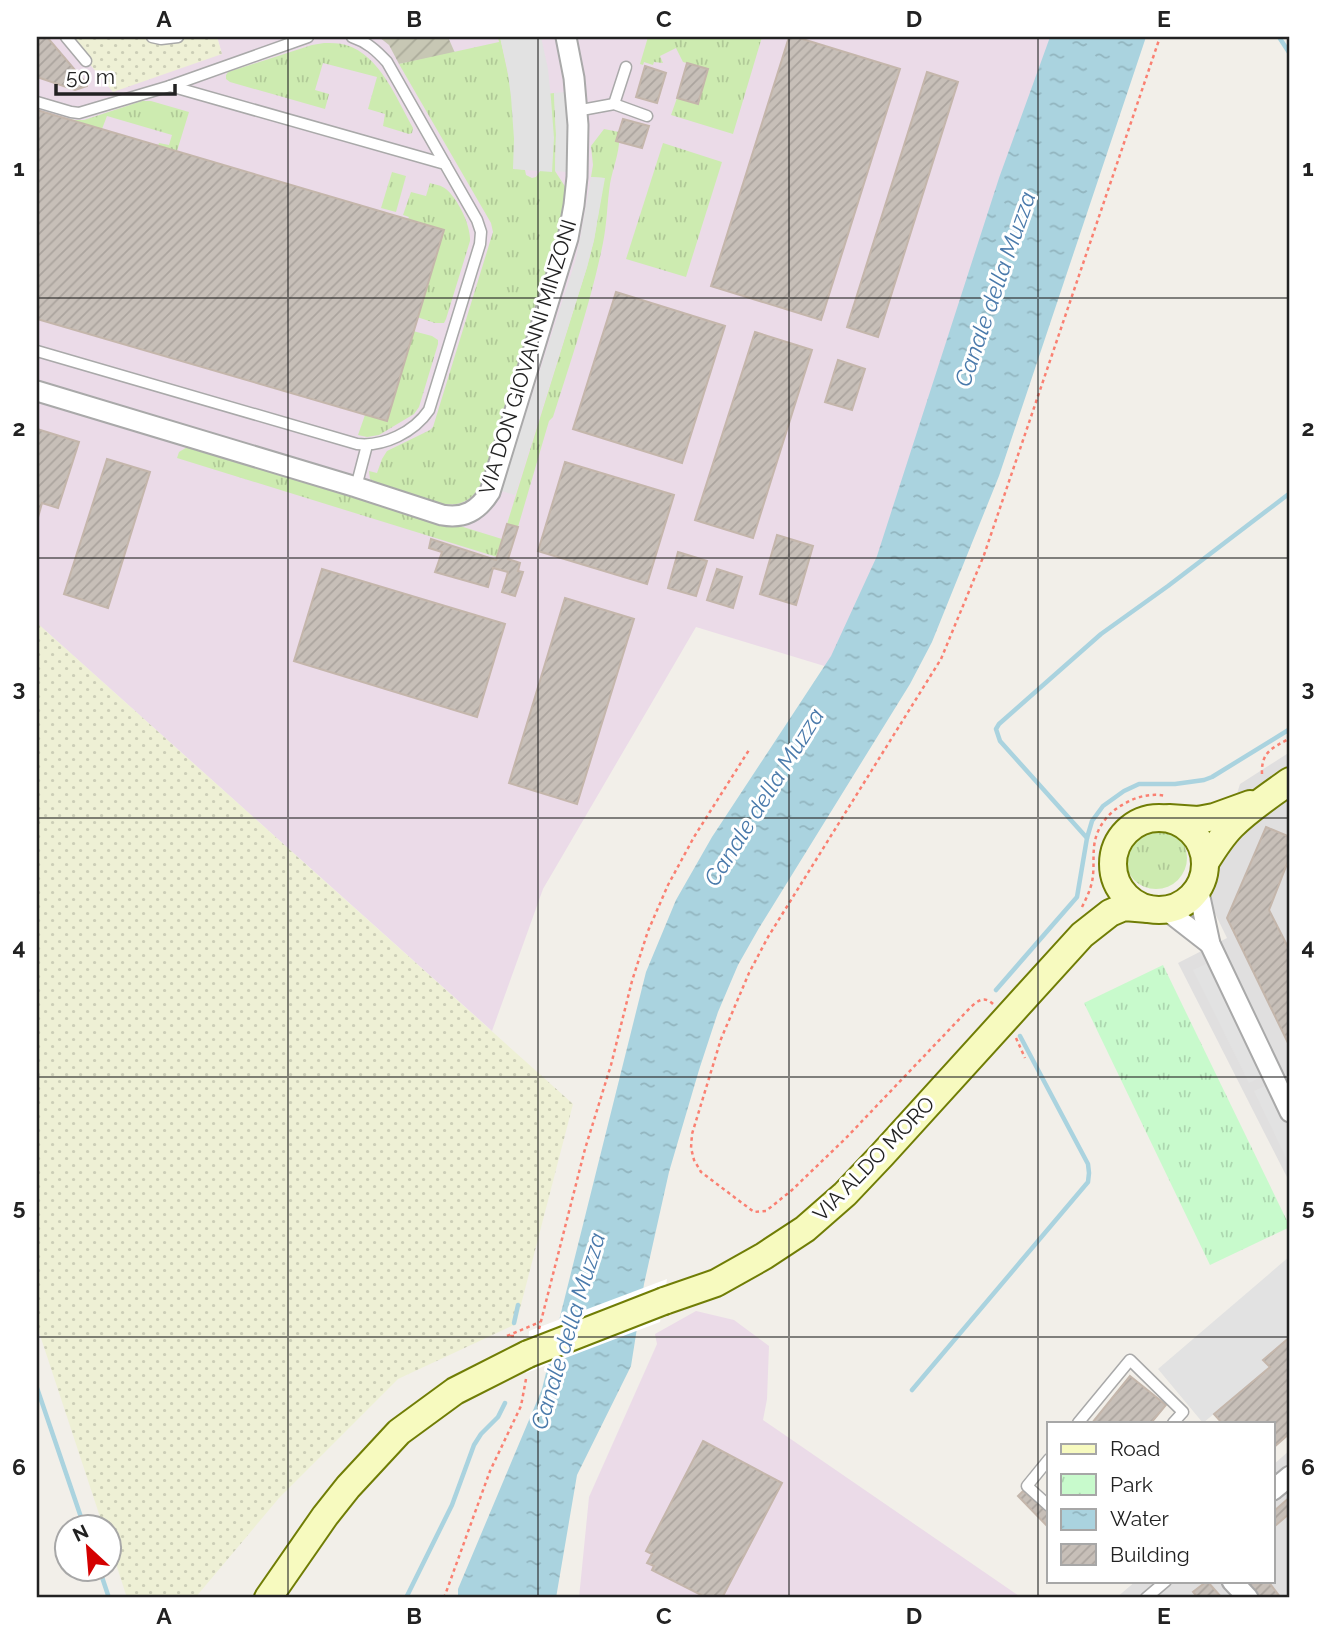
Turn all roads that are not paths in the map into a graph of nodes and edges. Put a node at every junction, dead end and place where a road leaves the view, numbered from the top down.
1 (66, 37) edge
2 (152, 37) edge
3 (177, 37) edge
4 (308, 37) edge
5 (352, 37) edge
6 (566, 37) edge
7 (86, 61) dead end
8 (626, 67) dead end
9 (170, 86) junction
10 (37, 102) edge
11 (614, 104) junction
12 (576, 111) junction
13 (647, 116) dead end
14 (445, 164) junction
15 (37, 351) edge
16 (37, 391) edge
17 (367, 445) junction
18 (356, 487) junction
19 (1290, 780) edge
20 (1265, 798) junction
21 (1168, 807) junction
22 (1113, 869) junction
23 (1202, 876) junction
24 (1157, 909) junction
25 (1081, 922) junction
26 (1210, 944) junction
27 (1290, 1112) edge
28 (1079, 1422) edge
29 (1174, 1422) edge
30 (1047, 1461) edge
31 (1290, 1476) edge
32 (1274, 1489) edge
33 (1047, 1504) edge
34 (1165, 1582) edge
35 (1234, 1582) edge
36 (268, 1598) edge
37 (1146, 1598) edge
38 (1248, 1598) edge

1 - 7 lane
2 - 3 lane
4 - 9 lane
5 - 14 lane
6 - 12 street, VIA DON GIOVANNI MINZONI
8 - 11 lane
9 - 10 lane
9 - 14 lane
11 - 12 lane
11 - 13 lane
12 - 18 street, VIA DON GIOVANNI MINZONI
14 - 17 lane
15 - 17 lane
16 - 18 street, VIA DON GIOVANNI MINZONI
17 - 18 lane
19 - 20 street, VIA ALDO MORO
20 - 21 street, VIA ALDO MORO
20 - 23 street, VIA ALDO MORO
21 - 22 street, VIA ALDO MORO
21 - 23 street
22 - 24 street
22 - 25 street, VIA ALDO MORO
23 - 24 street, VIA ALDO MORO
23 - 26 street
24 - 25 street, VIA ALDO MORO
24 - 26 street
25 - 36 street, VIA ALDO MORO, bridge
26 - 27 street
28 - 29 lane
30 - 33 lane
31 - 32 street
34 - 37 lane
35 - 38 street

